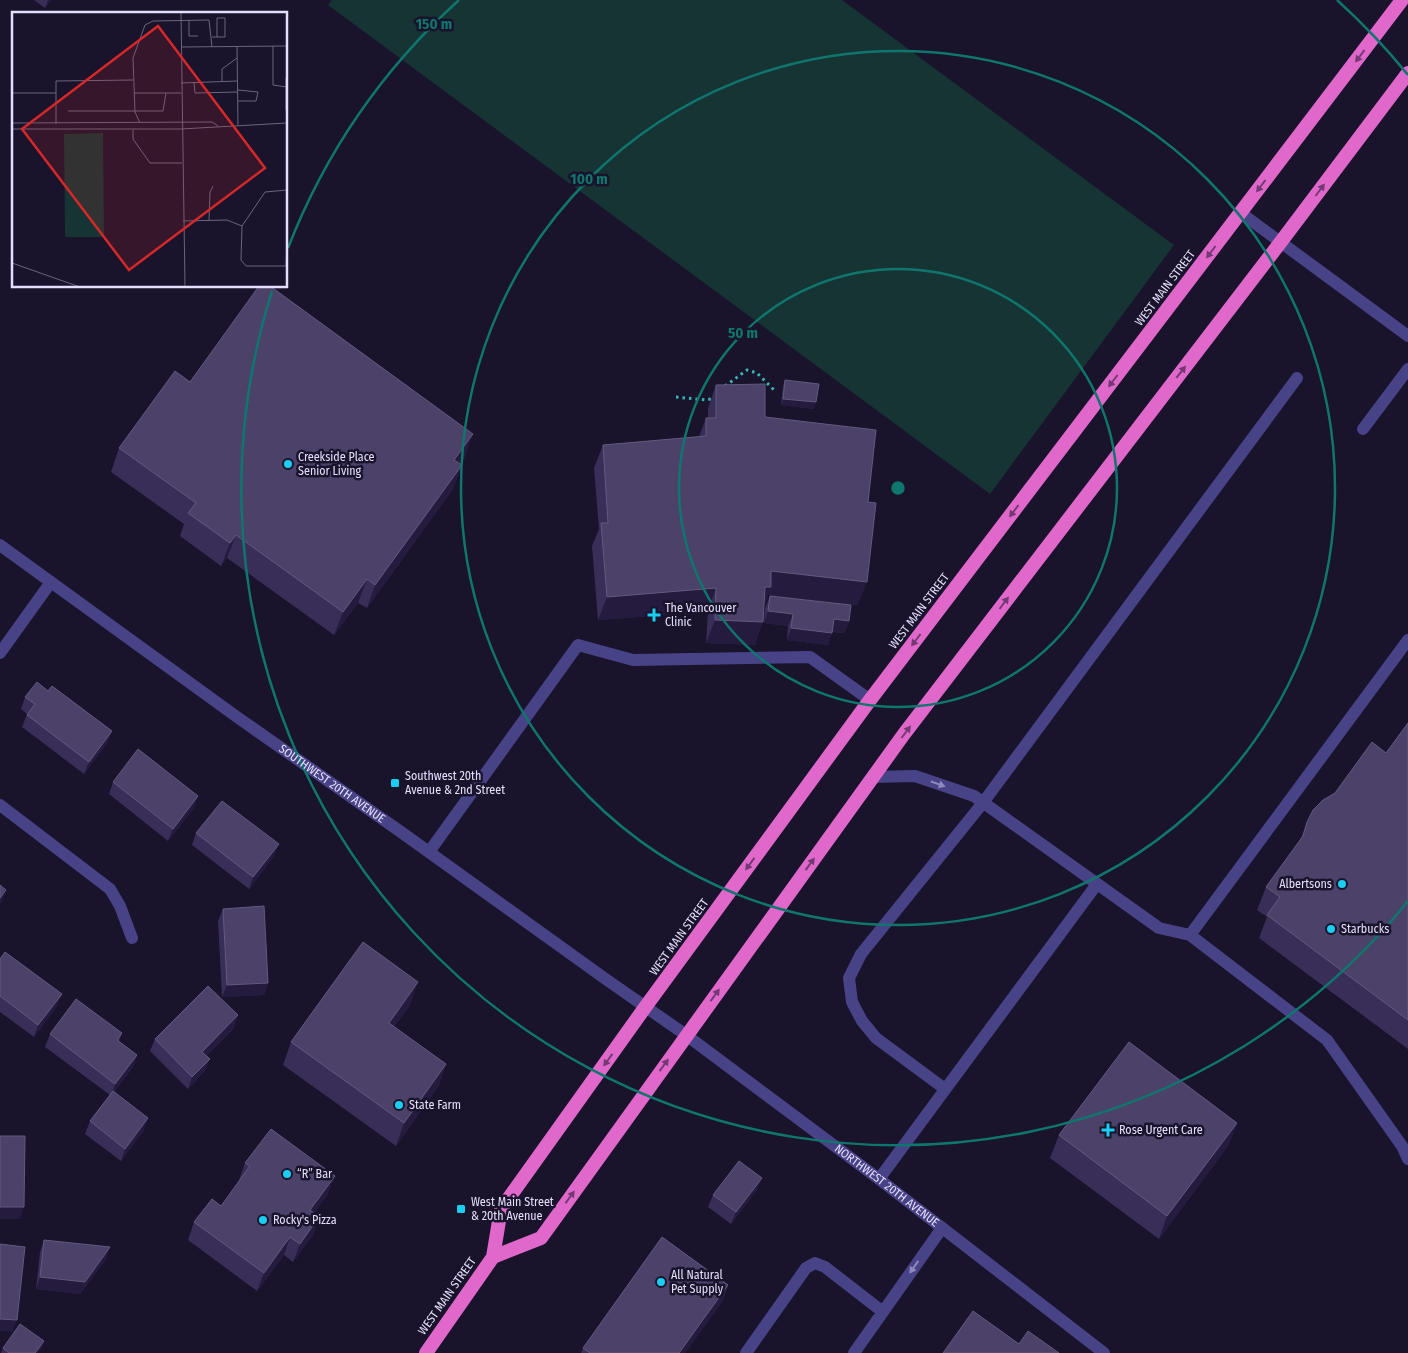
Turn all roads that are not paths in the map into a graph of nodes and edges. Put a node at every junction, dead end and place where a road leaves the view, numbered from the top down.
1 (1402, 0) edge
2 (1408, 73) edge
3 (1241, 213) junction
4 (1280, 243) junction
5 (1408, 336) edge
6 (1408, 369) edge
7 (1296, 378) dead end
8 (1363, 429) dead end
9 (0, 545) edge
10 (51, 582) junction
11 (1408, 640) edge
12 (0, 653) edge
13 (870, 700) junction
14 (873, 777) junction
15 (982, 804) junction
16 (0, 805) edge
17 (429, 852) junction
18 (1097, 884) junction
19 (1190, 935) junction
20 (132, 938) dead end
21 (646, 1006) junction
22 (666, 1020) joint
23 (686, 1034) junction
24 (945, 1088) junction
25 (1408, 1159) edge
26 (879, 1179) junction
27 (942, 1228) junction
28 (493, 1257) junction
29 (883, 1312) junction
30 (426, 1353) edge
31 (746, 1353) edge
32 (854, 1353) edge
33 (1104, 1353) edge

1 -> 3 highway, WEST MAIN STREET
4 -> 2 highway, WEST MAIN STREET
3 - 4 street
3 -> 13 highway, WEST MAIN STREET
4 - 5 street
14 -> 4 highway, WEST MAIN STREET
6 - 8 street
7 - 15 street
9 - 10 street, SOUTHWEST 20TH AVENUE
10 - 12 street
10 - 17 street, SOUTHWEST 20TH AVENUE
11 - 19 street
13 - 17 street
13 -> 21 highway, WEST MAIN STREET
14 -> 15 street
23 -> 14 highway, WEST MAIN STREET
15 - 18 street
15 - 24 street
16 - 20 street
17 - 21 street, SOUTHWEST 20TH AVENUE
18 - 19 street
18 - 24 street
19 - 25 street
21 - 22 street, SOUTHWEST 20TH AVENUE
21 -> 28 highway, WEST MAIN STREET
22 - 23 street, NORTHWEST 20TH AVENUE
23 - 26 street, NORTHWEST 20TH AVENUE
28 -> 23 highway, WEST MAIN STREET
24 - 26 street
26 - 27 street, NORTHWEST 20TH AVENUE
27 -> 29 street
27 - 33 street, NORTHWEST 20TH AVENUE
28 - 30 highway, WEST MAIN STREET
29 - 31 street
29 - 32 street

